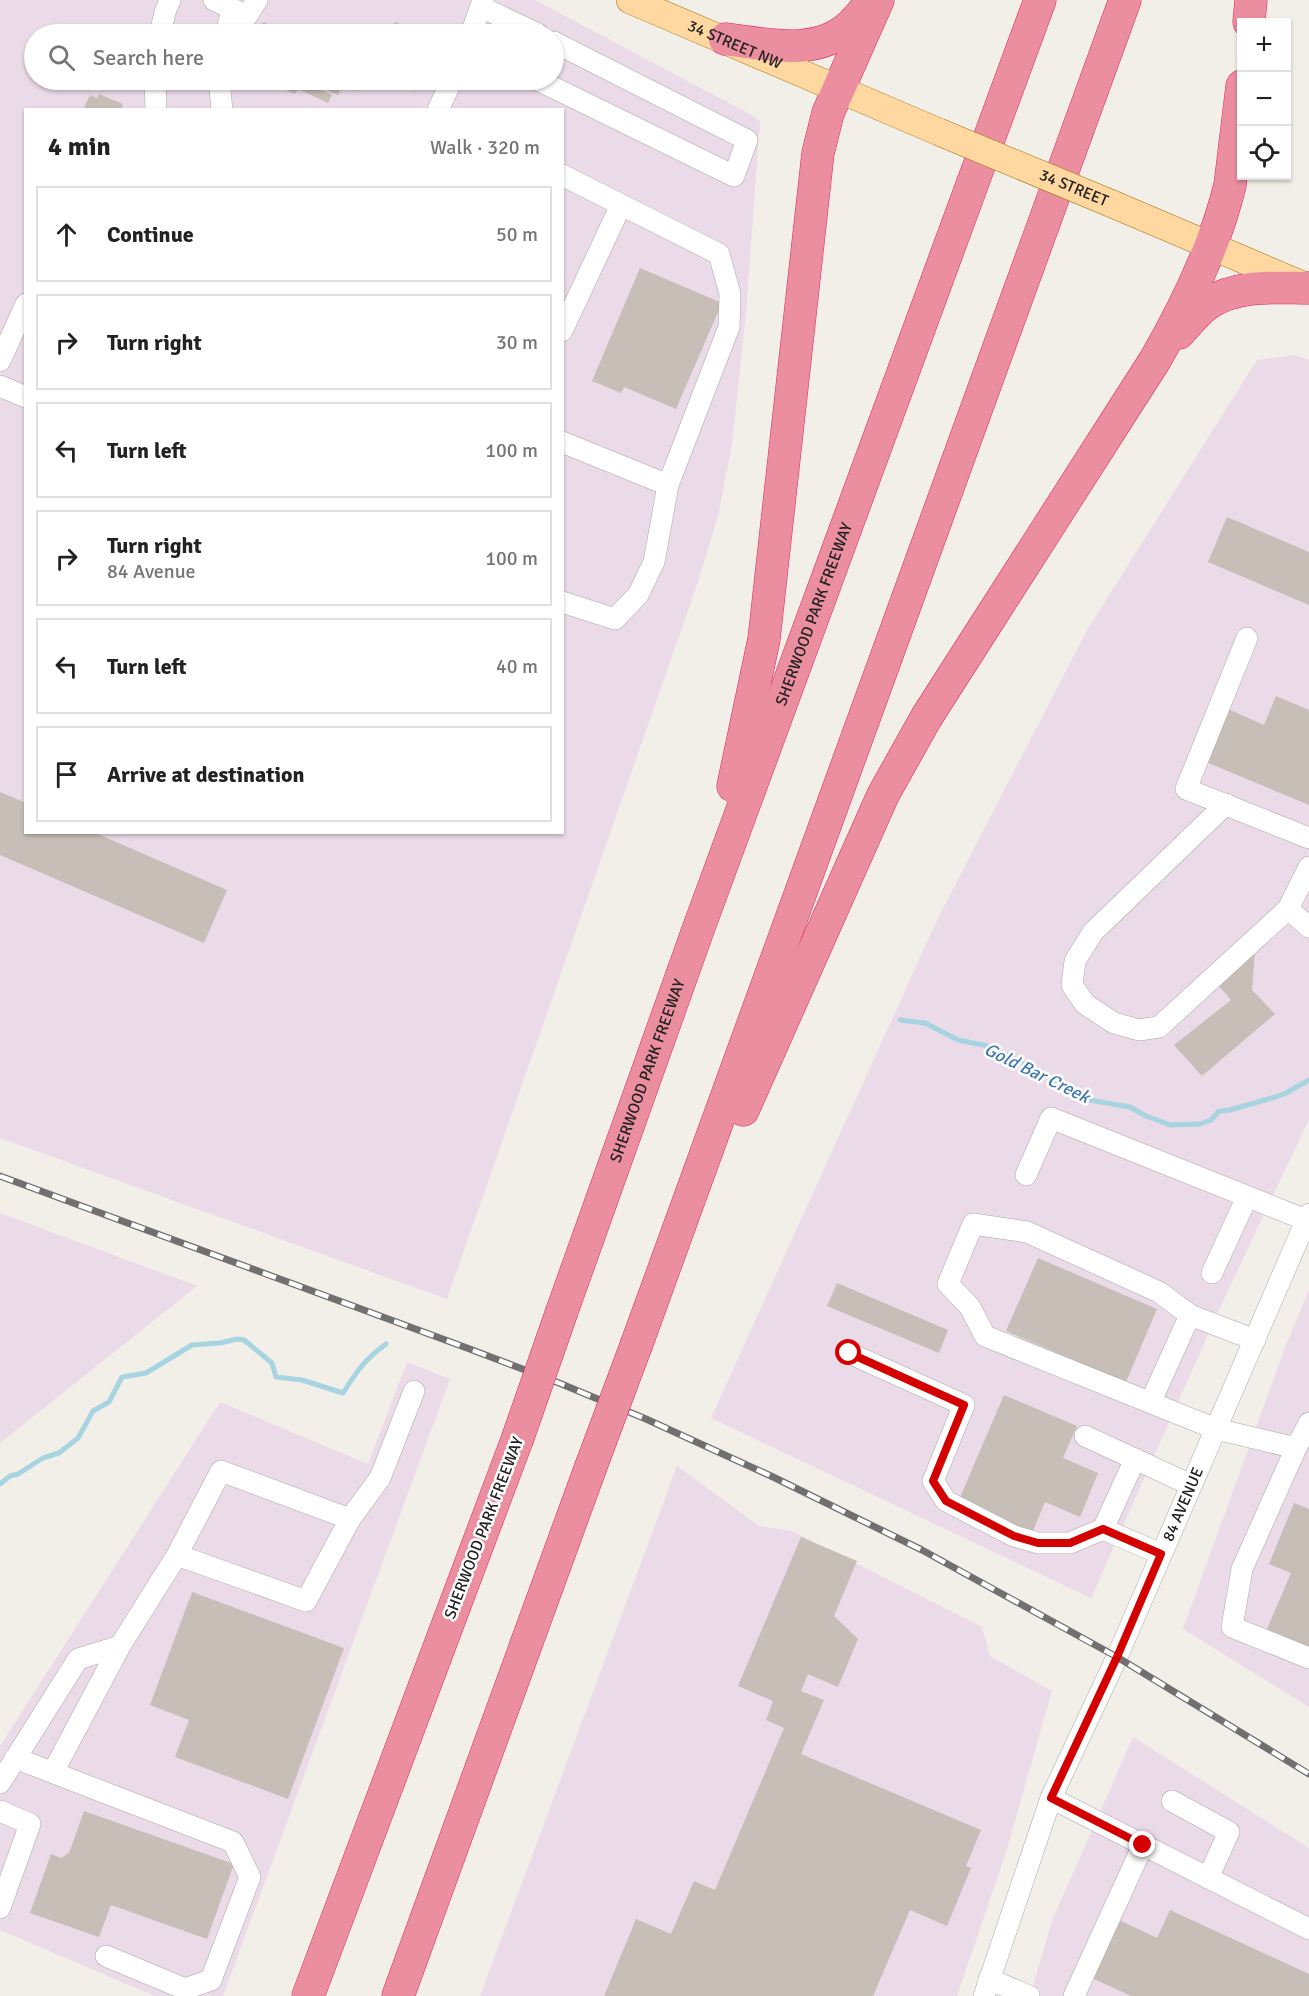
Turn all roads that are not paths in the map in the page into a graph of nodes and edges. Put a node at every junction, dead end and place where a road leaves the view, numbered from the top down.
1 (170, 0) edge
2 (257, 0) edge
3 (630, 0) edge
4 (876, 0) edge
5 (1040, 0) edge
6 (1125, 0) edge
7 (1251, 0) edge
8 (482, 3) edge
9 (223, 5) edge
10 (1249, 18) edge
11 (162, 24) edge
12 (225, 24) edge
13 (475, 24) edge
14 (516, 24) edge
15 (725, 39) junction
16 (564, 47) edge
17 (838, 89) junction
18 (155, 90) edge
19 (220, 90) edge
20 (447, 90) edge
21 (558, 90) edge
22 (156, 108) edge
23 (222, 108) edge
24 (439, 108) edge
25 (1237, 126) edge
26 (564, 176) edge
27 (621, 204) junction
28 (1210, 246) junction
29 (1309, 288) edge
30 (24, 308) edge
31 (564, 327) edge
32 (1155, 360) junction
33 (0, 361) edge
34 (0, 386) edge
35 (24, 396) edge
36 (564, 443) edge
37 (668, 485) junction
38 (564, 603) edge
39 (1247, 638) dead end
40 (1226, 804) junction
41 (1309, 838) edge
42 (1309, 867) edge
43 (1288, 909) junction
44 (699, 927) junction
45 (1309, 927) edge
46 (1026, 1175) dead end
47 (1247, 1197) junction
48 (1308, 1217) edge
49 (1212, 1273) dead end
50 (660, 1281) junction
51 (1190, 1315) junction
52 (1255, 1340) junction
53 (849, 1353) dead end
54 (414, 1391) dead end
55 (1151, 1401) junction
56 (1309, 1423) edge
57 (1216, 1429) junction
58 (1085, 1436) dead end
59 (1296, 1448) junction
60 (1135, 1459) junction
61 (1191, 1485) junction
62 (350, 1519) junction
63 (1103, 1529) junction
64 (1161, 1554) junction
65 (177, 1555) junction
66 (120, 1646) junction
67 (1309, 1658) edge
68 (15, 1758) junction
69 (52, 1772) junction
70 (0, 1783) edge
71 (1051, 1798) junction
72 (1172, 1801) dead end
73 (0, 1811) edge
74 (1143, 1845) junction
75 (1208, 1878) junction
76 (0, 1908) edge
77 (1309, 1929) edge
78 (106, 1956) dead end
79 (986, 1988) edge
80 (308, 1996) edge
81 (398, 1996) edge
82 (1029, 1996) edge
83 (1074, 1996) edge

1 - 11 street
2 - 9 street
3 - 15 main road, 34 STREET NW
4 - 15 highway
4 - 17 highway
5 - 44 highway, SHERWOOD PARK FREEWAY
6 - 50 highway
7 - 10 highway
8 - 13 street
8 - 14 street
9 - 12 street
15 - 17 main road, 34 STREET NW
16 - 21 street
17 - 28 main road, 34 STREET, bridge
17 - 44 highway
18 - 22 street
19 - 23 street
20 - 24 street
25 - 28 highway
26 - 27 street
27 - 31 street
27 - 37 street
28 - 29 main road, 34 STREET
28 - 32 highway
29 - 32 highway
30 - 33 street
32 - 50 highway
34 - 35 street
36 - 37 street
37 - 38 street
39 - 40 street
40 - 41 street
40 - 43 street
42 - 43 street
43 - 45 street
44 - 80 highway, SHERWOOD PARK FREEWAY, bridge
46 - 47 street
47 - 48 street
47 - 49 street
48 - 52 street, 84 AVENUE
50 - 81 highway, bridge
51 - 52 street
51 - 55 street
51 - 55 street
52 - 57 street, 84 AVENUE
53 - 63 street
54 - 62 street
55 - 57 street
56 - 59 street
57 - 59 street
57 - 61 street, 84 AVENUE
58 - 60 street
59 - 67 street
60 - 61 street
60 - 63 street
61 - 64 street, 84 AVENUE
62 - 65 street
62 - 65 street
63 - 64 street
64 - 71 street, 84 AVENUE
65 - 66 street
66 - 68 street
66 - 69 street
68 - 69 street
68 - 70 street
69 - 78 street
71 - 74 street
71 - 79 street, 84 AVENUE
72 - 75 street
73 - 76 street
74 - 75 street
74 - 83 street
75 - 77 street
79 - 82 street

